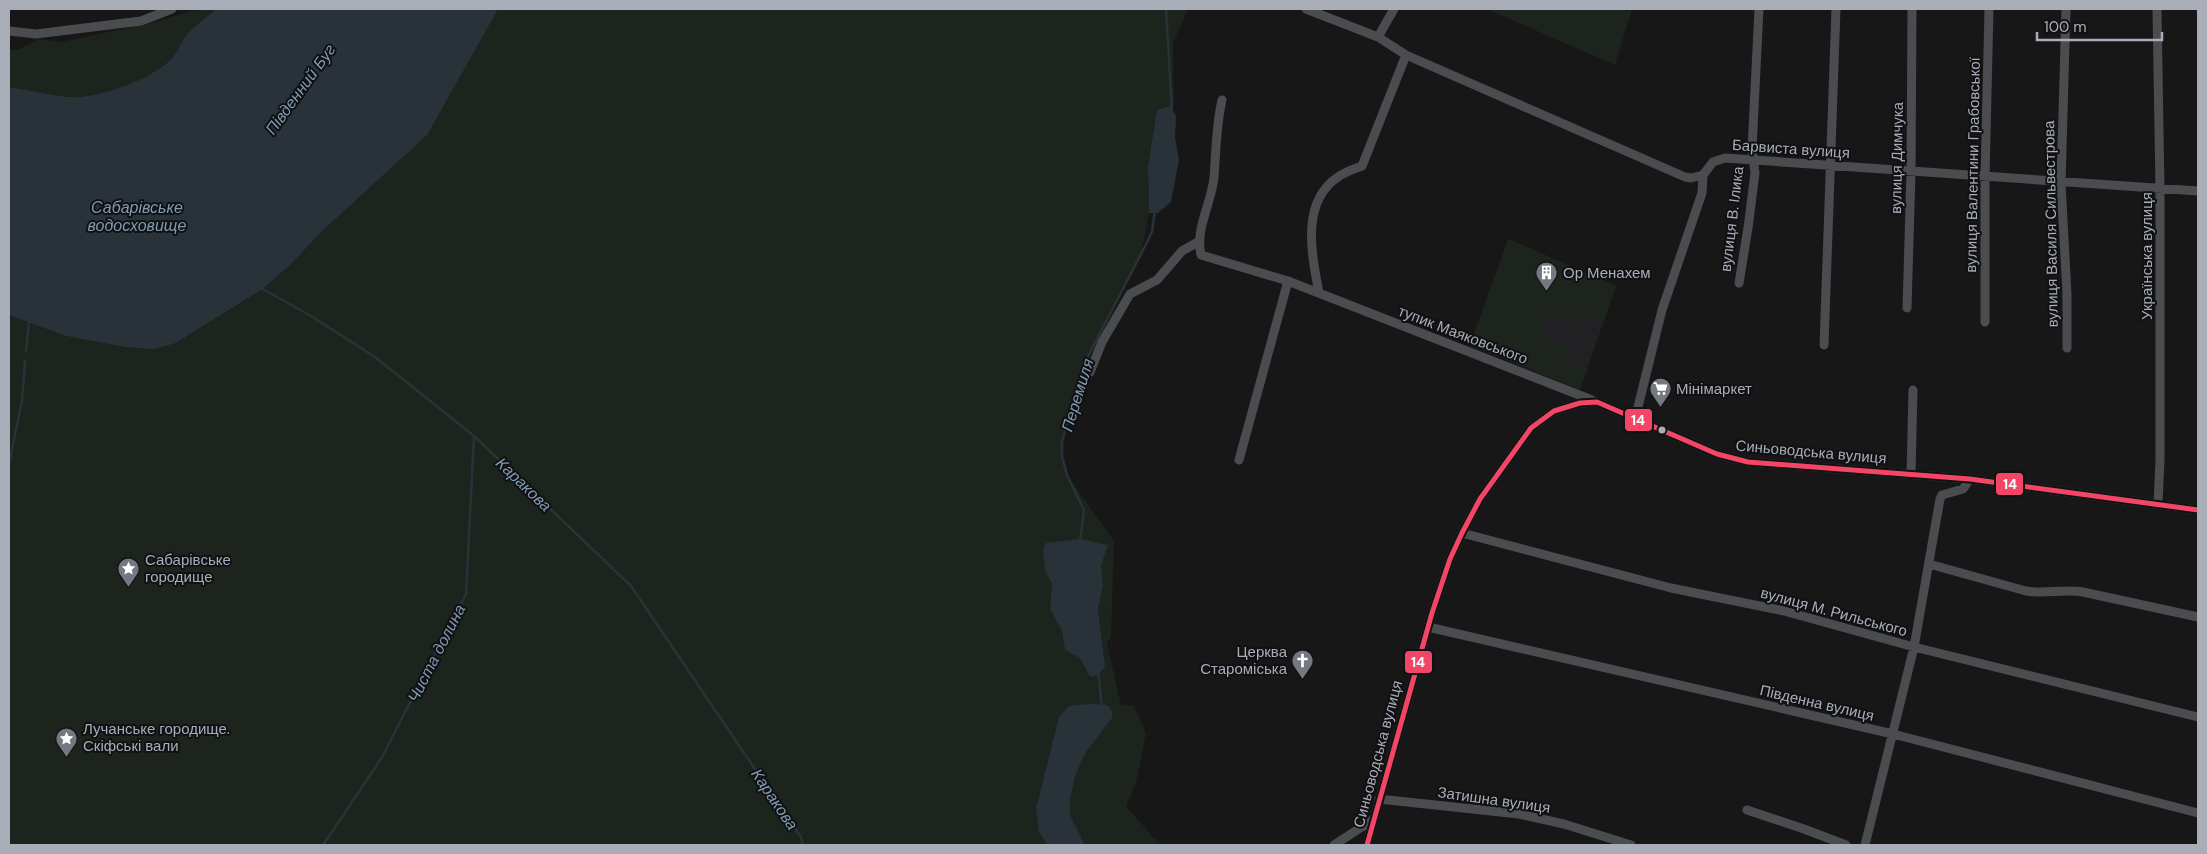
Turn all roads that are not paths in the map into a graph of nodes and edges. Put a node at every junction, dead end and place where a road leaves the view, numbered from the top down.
1 (172, 9) edge
2 (1306, 9) edge
3 (1394, 9) edge
4 (1759, 9) edge
5 (1836, 9) edge
6 (1912, 9) edge
7 (1989, 9) edge
8 (2066, 9) edge
9 (2157, 9) edge
10 (9, 31) edge
11 (1378, 36) junction
12 (1406, 55) junction
13 (1222, 100) dead end
14 (1753, 161) junction
15 (1830, 166) junction
16 (1911, 172) junction
17 (1703, 175) junction
18 (1985, 178) junction
19 (2061, 183) junction
20 (2160, 188) junction
21 (2198, 191) edge
22 (1198, 242) junction
23 (1288, 281) junction
24 (1739, 283) dead end
25 (1319, 293) junction
26 (1907, 308) dead end
27 (1985, 322) dead end
28 (1824, 345) dead end
29 (2067, 348) dead end
30 (1090, 372) dead end
31 (1913, 390) dead end
32 (1597, 402) junction
33 (1635, 419) junction
34 (1239, 460) dead end
35 (1912, 474) junction
36 (1970, 479) junction
37 (2158, 504) junction
38 (2198, 510) edge
39 (1462, 533) junction
40 (1929, 564) junction
41 (2198, 617) edge
42 (1428, 627) junction
43 (1914, 647) junction
44 (2198, 717) edge
45 (1893, 734) junction
46 (1380, 799) junction
47 (1747, 810) dead end
48 (2198, 813) edge
49 (1374, 819) junction
50 (1334, 845) edge
51 (1367, 845) edge
52 (1631, 845) edge
53 (1846, 845) edge
54 (1865, 845) edge

1 - 10 street
2 - 11 street
3 - 11 street
4 - 14 street, вулиця В. Ілика
5 - 15 street
6 - 16 street, вулиця Димчука
7 - 18 street, вулиця Валентини Грабовської
8 - 19 street, вулиця Василя Сильвестрова
9 - 20 street, Українська вулиця
11 - 12 street
12 - 17 street
12 - 25 street
13 - 22 street
14 - 15 street, Барвиста вулиця
14 - 17 street, Барвиста вулиця
14 - 24 street, вулиця В. Ілика
15 - 16 street, Барвиста вулиця
15 - 28 street
16 - 18 street, Барвиста вулиця
16 - 26 street, вулиця Димчука
17 - 33 street
18 - 19 street, Барвиста вулиця
18 - 27 street, вулиця Валентини Грабовської
19 - 20 street, Барвиста вулиця
19 - 29 street, вулиця Василя Сильвестрова
20 - 21 street, Барвиста вулиця
20 - 37 street, Українська вулиця
22 - 23 street, тупик Маяковського
22 - 30 street
23 - 25 street, тупик Маяковського
23 - 34 street
25 - 32 street, тупик Маяковського
31 - 35 street
32 - 33 street, Синьоводська вулиця
32 - 39 street, Синьоводська вулиця
33 - 35 street, Синьоводська вулиця
35 - 36 street, Синьоводська вулиця
36 - 37 street, Синьоводська вулиця
36 - 40 street
37 - 38 street, Синьоводська вулиця
39 - 42 street, Синьоводська вулиця
39 - 43 street, вулиця М. Рильського
40 - 41 street
40 - 43 street
42 - 45 street, Південна вулиця
42 - 46 street, Синьоводська вулиця
43 - 44 street, вулиця М. Рильського
43 - 45 street
45 - 48 street, Південна вулиця
45 - 54 street
46 - 49 street, Синьоводська вулиця
46 - 52 street, Затишна вулиця
47 - 53 street
49 - 50 street
49 - 51 street, Синьоводська вулиця

